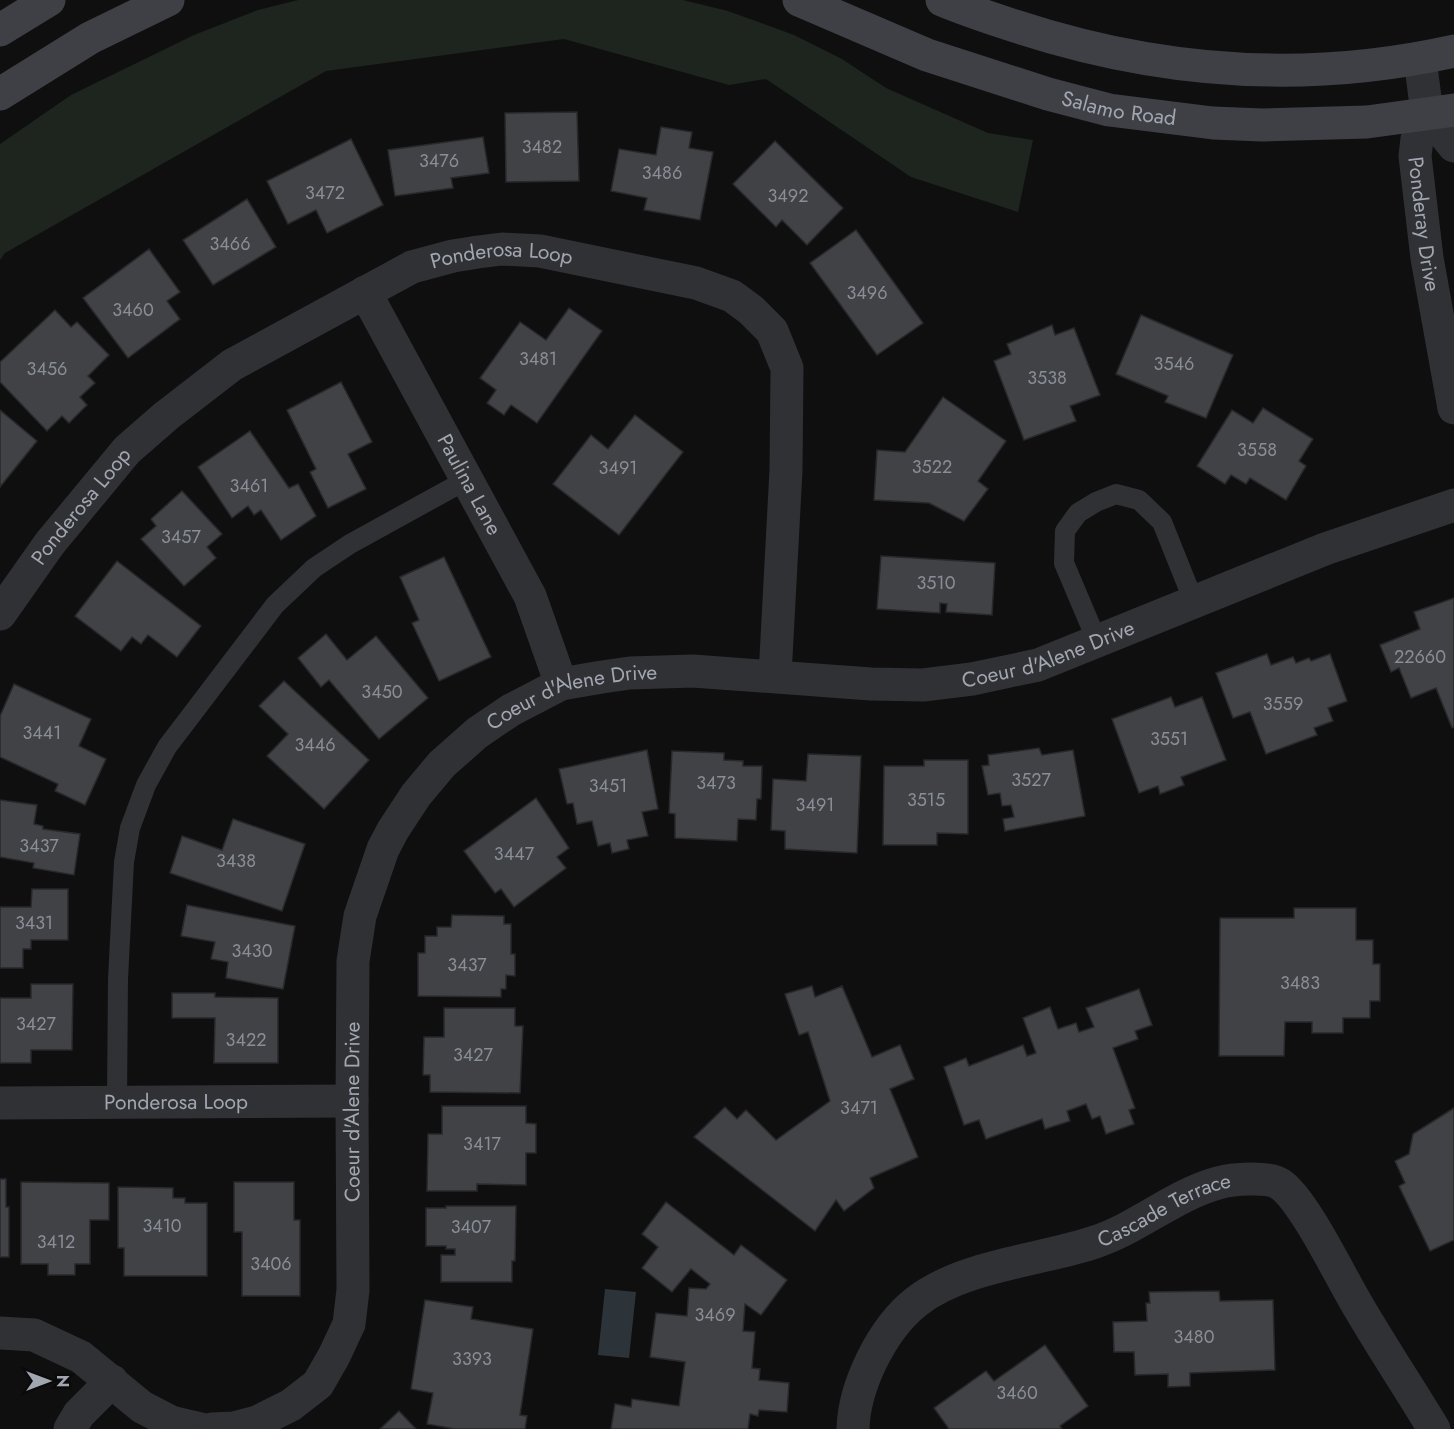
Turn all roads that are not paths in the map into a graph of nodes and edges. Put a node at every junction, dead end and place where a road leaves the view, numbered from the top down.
1 (49, 0) edge
2 (168, 0) edge
3 (800, 0) edge
4 (945, 1) edge
5 (0, 30) edge
6 (1454, 51) edge
7 (1420, 59) junction
8 (0, 94) edge
9 (1440, 111) edge
10 (1454, 146) edge
11 (365, 292) junction
12 (1454, 408) edge
13 (468, 479) junction
14 (1454, 505) edge
15 (1194, 602) junction
16 (0, 614) edge
17 (1097, 641) junction
18 (775, 676) junction
19 (561, 684) junction
20 (117, 1101) junction
21 (351, 1101) junction
22 (0, 1103) edge
23 (0, 1333) edge
24 (112, 1381) junction
25 (70, 1429) edge
26 (201, 1429) edge
27 (212, 1429) edge
28 (853, 1429) edge
29 (1434, 1429) edge

1 - 5 main road
2 - 8 main road
3 - 9 main road, Salamo Road
4 - 7 main road
6 - 7 main road
7 - 9 street, Ponderay Drive
9 - 10 street, Ponderay Drive
9 - 12 street, Ponderay Drive
11 - 13 street, Paulina Lane
11 - 16 street, Ponderosa Loop
11 - 18 street, Ponderosa Loop
13 - 19 street, Paulina Lane
13 - 20 lane
14 - 15 street, Coeur d'Alene Drive
15 - 17 street, Coeur d'Alene Drive
15 - 17 lane
17 - 18 street, Coeur d'Alene Drive
18 - 19 street, Coeur d'Alene Drive
19 - 21 street, Coeur d'Alene Drive
20 - 21 street, Ponderosa Loop
20 - 22 street, Ponderosa Loop
21 - 27 street, Coeur d'Alene Drive
23 - 24 street
24 - 25 street
24 - 26 street
28 - 29 street, Cascade Terrace

